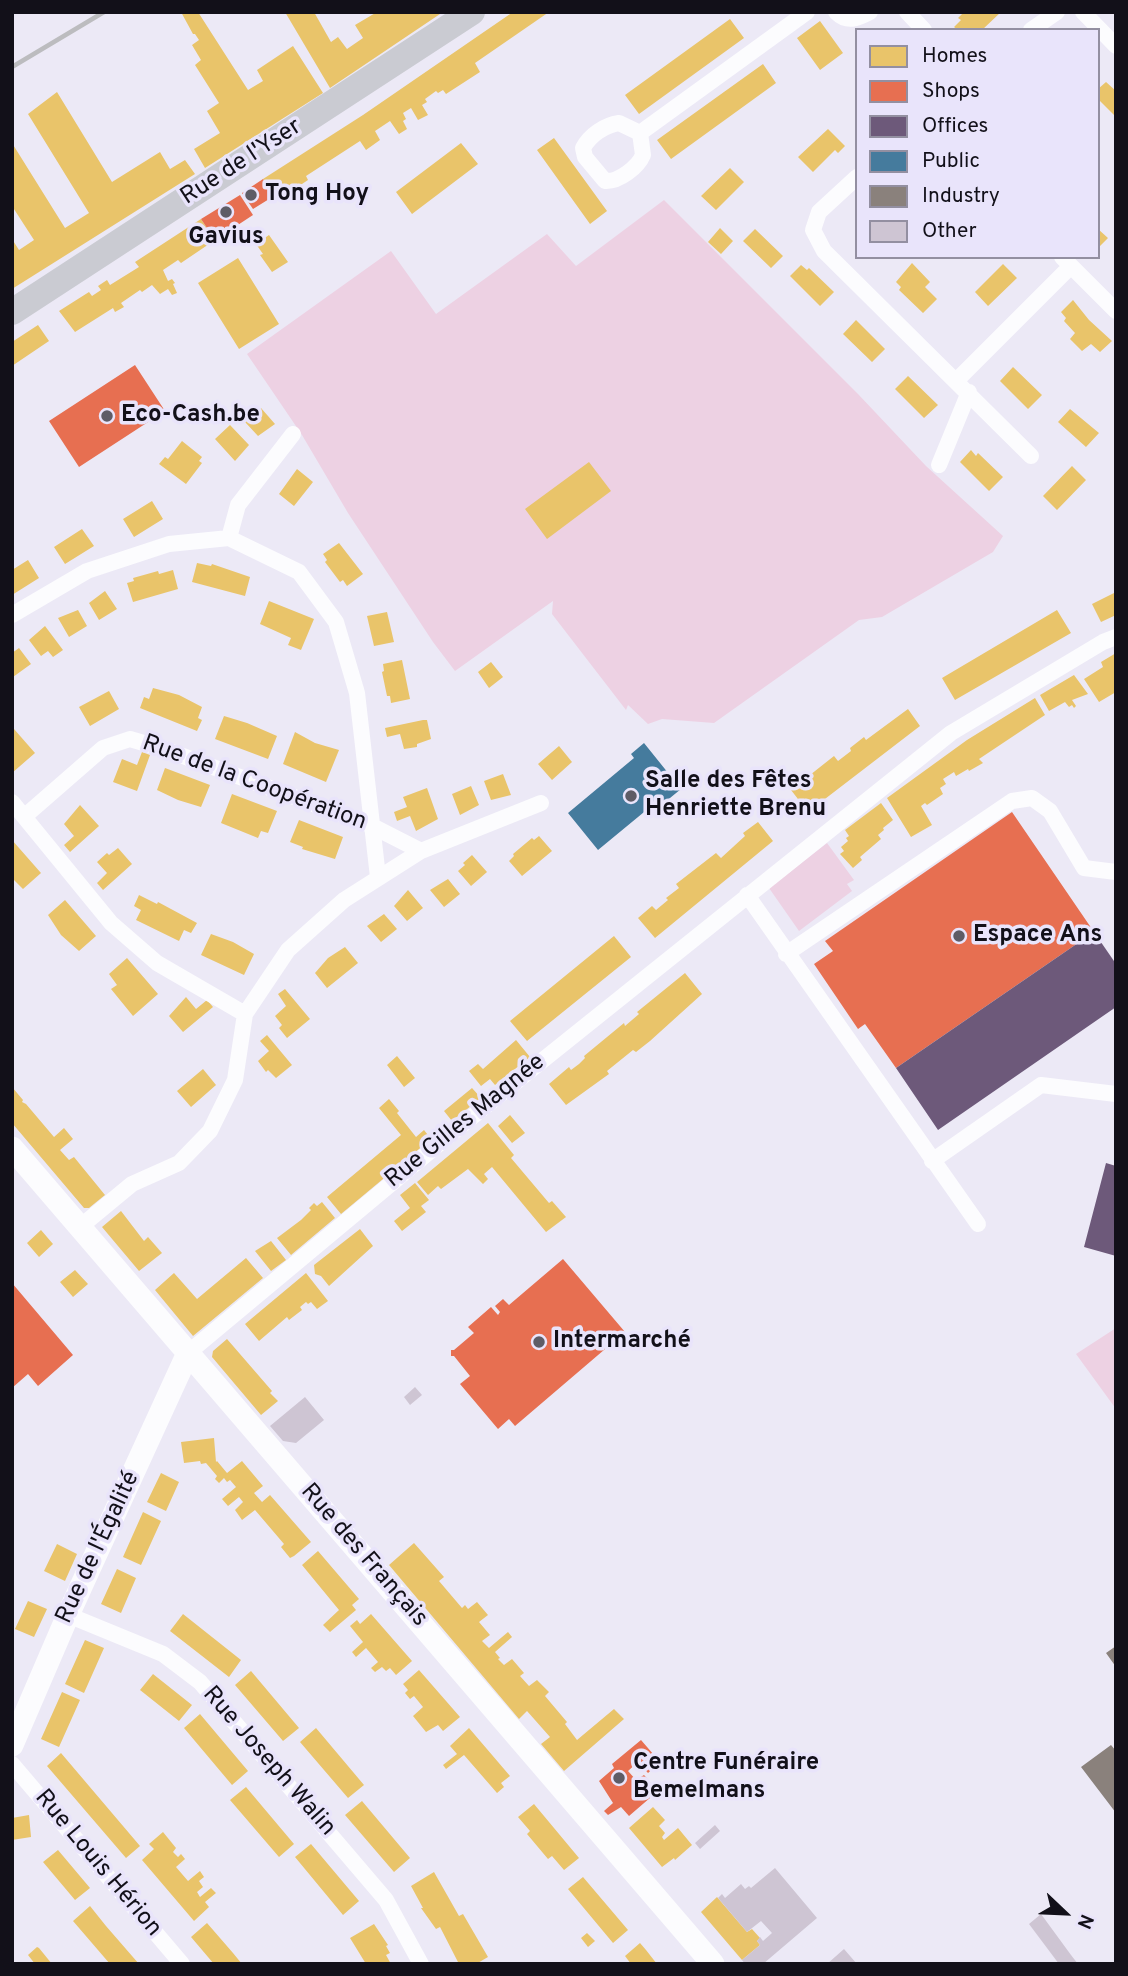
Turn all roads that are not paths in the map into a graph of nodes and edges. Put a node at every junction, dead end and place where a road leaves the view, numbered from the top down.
1 (472, 12) edge
2 (807, 12) edge
3 (836, 12) edge
4 (870, 12) edge
5 (907, 12) edge
6 (1057, 12) edge
7 (1083, 12) edge
8 (922, 28) edge
9 (1034, 28) edge
10 (1099, 28) edge
11 (1100, 30) edge
12 (1116, 46) edge
13 (640, 133) dead end
14 (855, 179) edge
15 (1067, 262) edge
16 (12, 312) edge
17 (1116, 312) edge
18 (957, 380) junction
19 (969, 392) junction
20 (293, 434) dead end
21 (1031, 456) dead end
22 (939, 465) dead end
23 (229, 538) junction
24 (12, 615) edge
25 (1116, 637) edge
26 (12, 802) edge
27 (541, 803) dead end
28 (25, 816) junction
29 (370, 825) junction
30 (421, 851) junction
31 (1116, 872) edge
32 (378, 877) junction
33 (747, 895) junction
34 (786, 954) junction
35 (245, 1014) junction
36 (1116, 1094) edge
37 (12, 1148) edge
38 (932, 1161) junction
39 (978, 1224) dead end
40 (80, 1227) junction
41 (188, 1353) junction
42 (68, 1615) junction
43 (12, 1745) edge
44 (12, 1764) edge
45 (182, 1964) edge
46 (421, 1964) edge
47 (712, 1964) edge

1 - 16 main road, Rue de l'Yser
2 - 13 street
3 - 4 street
5 - 8 street
6 - 9 street
7 - 10 street
11 - 12 street
14 - 18 street
15 - 17 street
15 - 18 street
18 - 19 street
19 - 21 street
19 - 22 street
20 - 23 street
23 - 24 street
23 - 29 street
25 - 33 street, Rue Gilles Magnée
26 - 28 street
27 - 30 street
28 - 29 street, Rue de la Coopération
28 - 35 street
29 - 30 street, Rue de la Coopération
29 - 32 street
30 - 32 street
31 - 34 street
32 - 35 street
33 - 34 street
33 - 41 street, Rue Gilles Magnée
34 - 38 street
35 - 40 street
36 - 38 street
37 - 40 main road, Rue des Français
38 - 39 street
40 - 41 main road, Rue des Français
41 - 42 main road, Rue de l'Égalité
41 - 47 main road, Rue des Français
42 - 43 main road, Rue de l'Égalité
42 - 46 street, Rue Joseph Walin
44 - 45 street, Rue Louis Hérion

